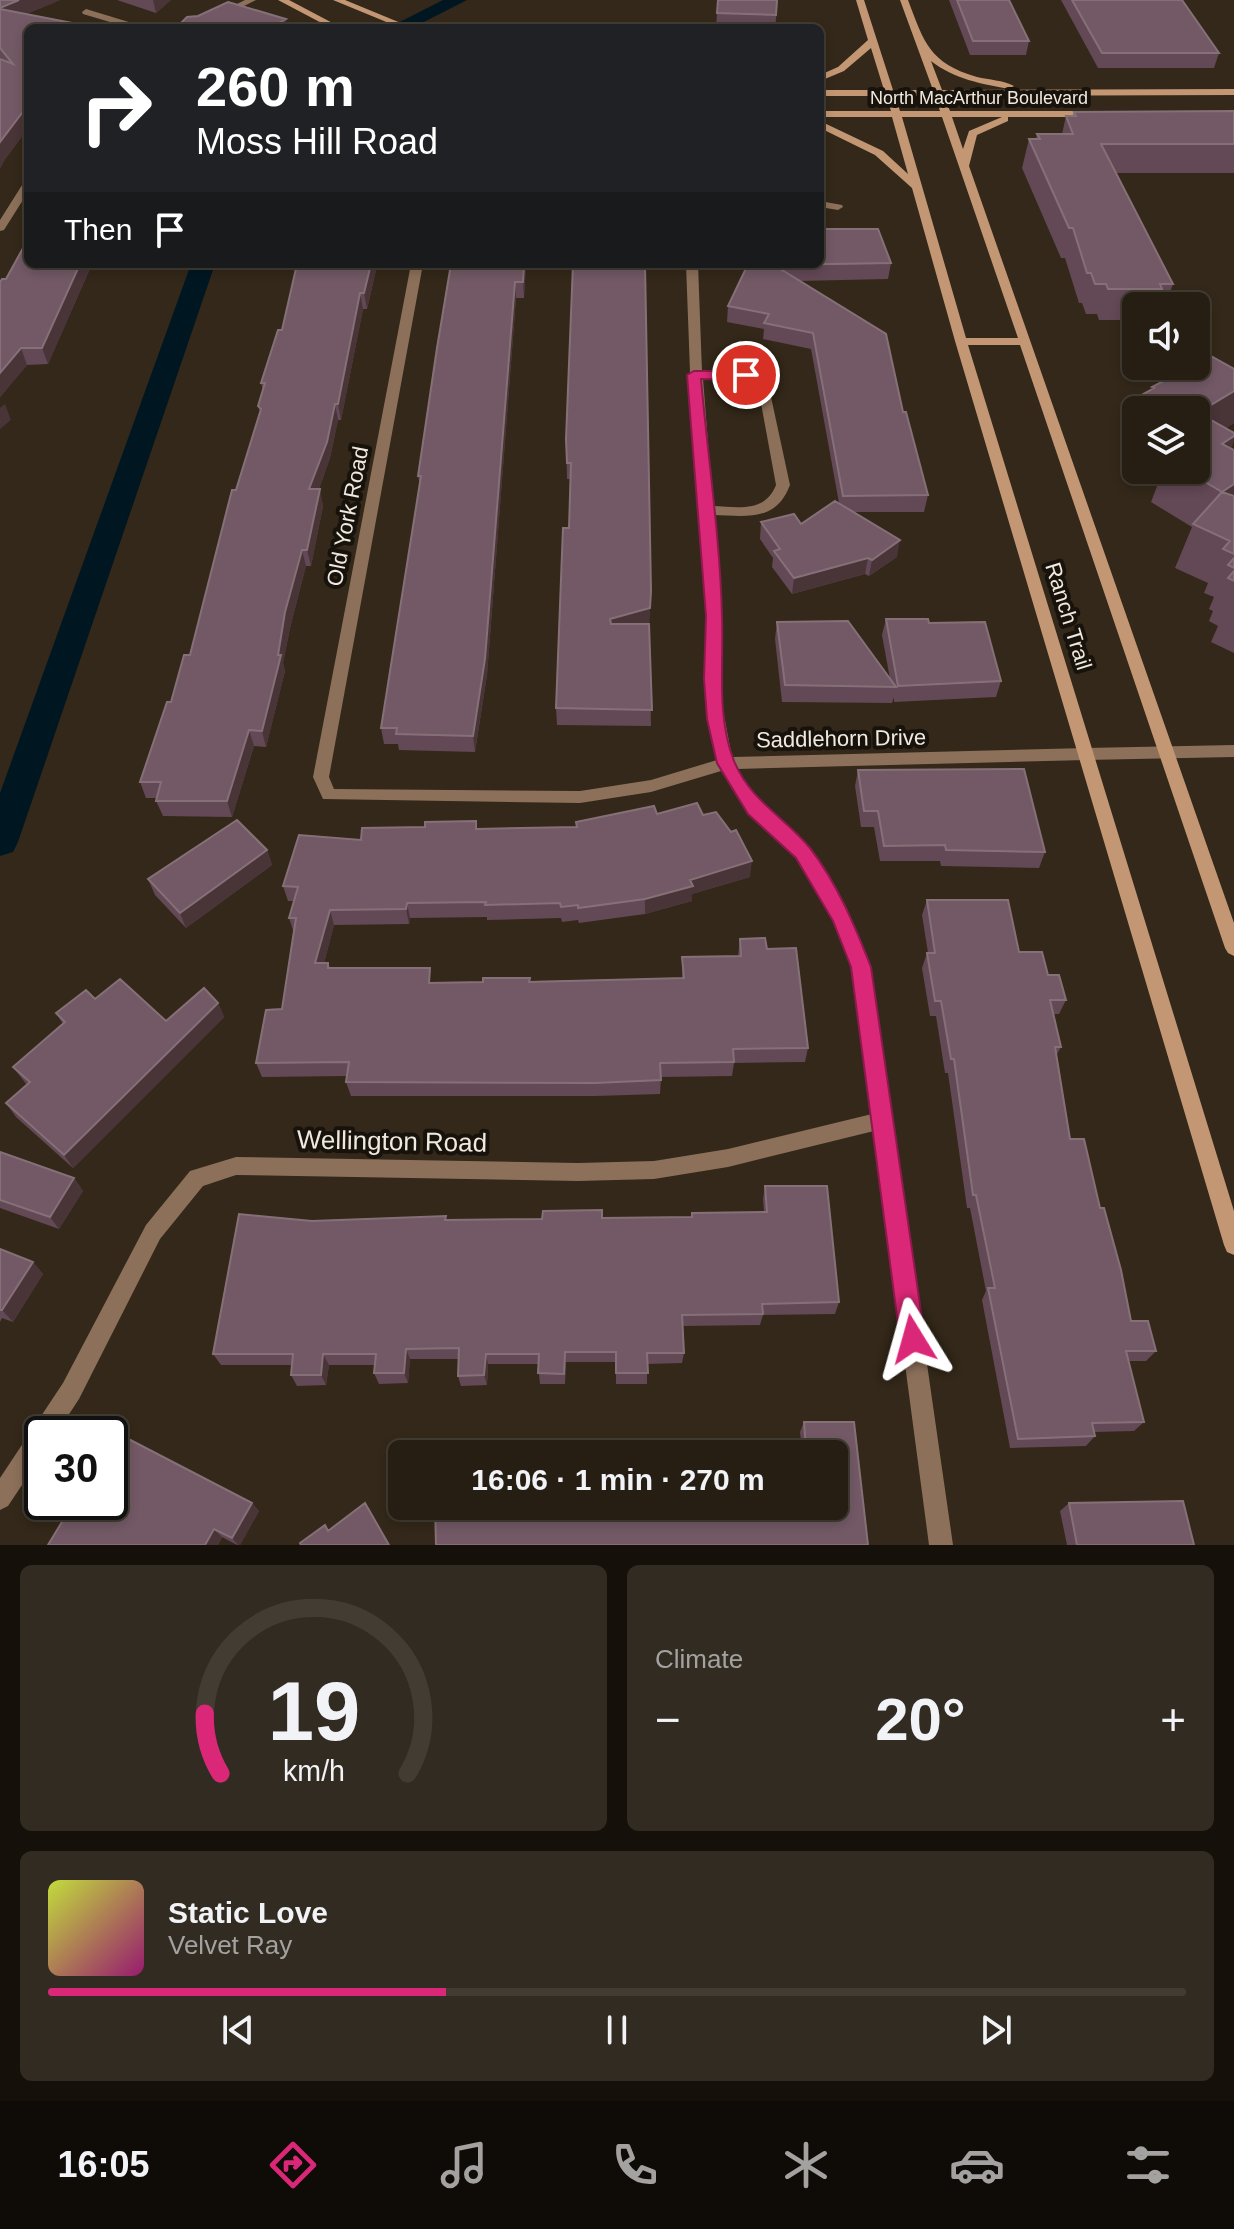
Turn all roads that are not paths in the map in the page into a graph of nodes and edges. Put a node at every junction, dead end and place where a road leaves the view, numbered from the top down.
1 (252, 0) edge
2 (282, 0) edge
3 (337, 0) edge
4 (860, 0) edge
5 (904, 0) edge
6 (86, 12) dead end
7 (126, 24) edge
8 (201, 24) edge
9 (329, 24) edge
10 (398, 24) edge
11 (873, 41) junction
12 (919, 42) junction
13 (824, 76) edge
14 (1234, 92) edge
15 (824, 93) edge
16 (937, 93) junction
17 (1042, 93) junction
18 (889, 94) junction
19 (824, 114) edge
20 (1039, 114) junction
21 (1099, 114) edge
22 (897, 116) junction
23 (947, 116) junction
24 (824, 126) edge
25 (965, 167) junction
26 (918, 188) junction
27 (24, 190) edge
28 (824, 205) edge
29 (838, 207) dead end
30 (0, 228) edge
31 (416, 268) edge
32 (692, 268) edge
33 (961, 341) junction
34 (1025, 342) junction
35 (694, 375) junction
36 (707, 510) junction
37 (1234, 751) edge
38 (1166, 752) junction
39 (1086, 754) junction
40 (726, 763) junction
41 (321, 777) joint
42 (1234, 948) edge
43 (882, 1120) junction
44 (1234, 1245) edge
45 (54, 1416) edge
46 (24, 1461) edge
47 (0, 1498) edge
48 (941, 1545) edge

1 - 8 street
2 - 9 main road
3 - 10 main road
4 - 11 main road, Ranch Trail
5 - 12 main road, Ranch Trail
6 - 7 street
11 - 13 main road
11 - 18 main road, Ranch Trail
12 - 16 main road, Ranch Trail
12 - 17 main road
14 - 17 main road, North MacArthur Boulevard
15 - 18 main road, North MacArthur Boulevard
16 - 17 main road, North MacArthur Boulevard
16 - 18 main road, North MacArthur Boulevard
16 - 23 main road, Ranch Trail
18 - 22 main road, Ranch Trail
19 - 22 main road, North MacArthur Boulevard
20 - 21 main road, North MacArthur Boulevard
20 - 23 main road, North MacArthur Boulevard
20 - 25 main road
22 - 23 main road, North MacArthur Boulevard
22 - 26 main road, Ranch Trail
23 - 25 main road, Ranch Trail
24 - 26 main road
25 - 34 main road, Ranch Trail
26 - 33 main road, Ranch Trail
27 - 30 street
28 - 29 street
31 - 41 street, Old York Road
32 - 35 street
33 - 34 main road
33 - 39 main road, Ranch Trail
34 - 38 main road, Ranch Trail
35 - 36 street
35 - 36 street
36 - 40 street
37 - 38 street, Saddlehorn Drive
38 - 39 street, Saddlehorn Drive
38 - 42 main road, Ranch Trail
39 - 40 street, Saddlehorn Drive
39 - 44 main road, Ranch Trail
40 - 41 street, Saddlehorn Drive
40 - 43 street
43 - 45 street, Wellington Road
43 - 48 street
46 - 47 street, Wellington Road

